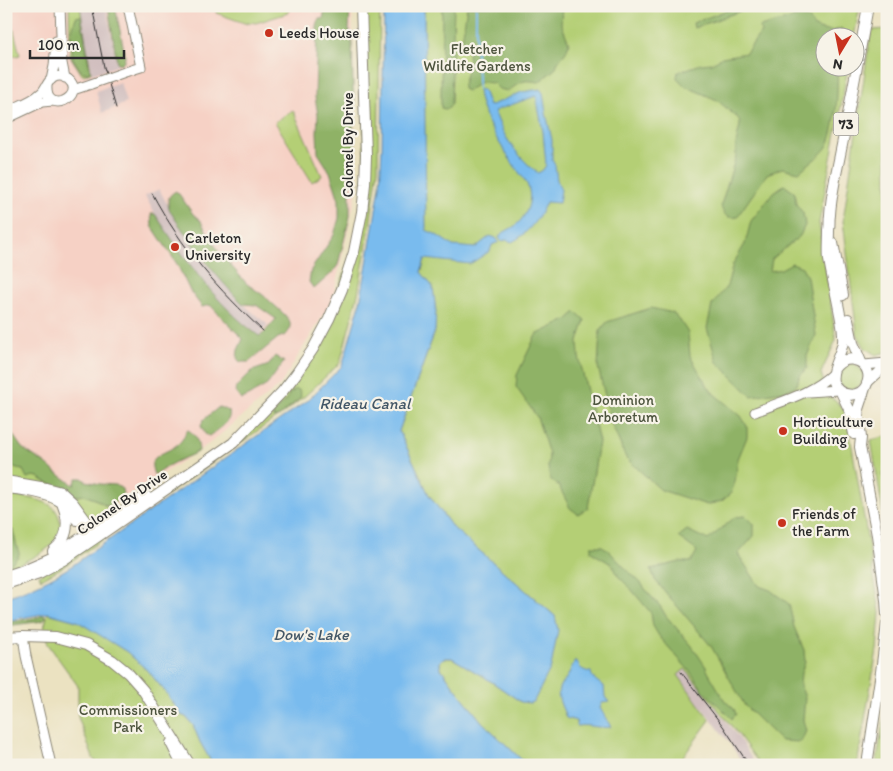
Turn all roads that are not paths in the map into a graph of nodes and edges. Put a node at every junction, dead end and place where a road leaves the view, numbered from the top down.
1 (60, 6) edge
2 (128, 6) edge
3 (360, 6) edge
4 (868, 6) edge
5 (60, 19) junction
6 (66, 78) junction
7 (49, 83) junction
8 (73, 90) junction
9 (53, 101) junction
10 (6, 112) edge
11 (6, 119) edge
12 (830, 227) junction
13 (862, 364) junction
14 (887, 364) edge
15 (834, 371) junction
16 (866, 385) junction
17 (840, 391) junction
18 (805, 393) junction
19 (755, 412) dead end
20 (860, 447) junction
21 (6, 481) edge
22 (6, 488) edge
23 (62, 502) junction
24 (91, 534) junction
25 (35, 565) junction
26 (6, 576) edge
27 (6, 584) edge
28 (887, 614) edge
29 (887, 624) edge
30 (23, 636) junction
31 (6, 637) edge
32 (158, 715) junction
33 (51, 765) edge
34 (182, 765) edge
35 (190, 765) edge
36 (867, 765) edge

1 - 5 street
2 - 8 street, bridge
3 - 24 main road, Colonel By Drive
4 - 12 main road, 73
5 - 6 street
5 - 7 street
6 - 7 street
6 - 8 street
7 - 9 street
7 - 10 street
8 - 9 street
9 - 11 street
12 - 13 main road, 73
12 - 15 main road, 73
13 - 14 street
13 - 15 main road
13 - 16 main road, 73
14 - 16 street
15 - 17 main road, 73
15 - 18 street
16 - 17 main road
16 - 20 main road, 73
17 - 18 street
17 - 20 main road, 73
18 - 19 street
20 - 28 main road, 73
21 - 24 main road
22 - 23 main road
23 - 24 main road
23 - 25 main road
24 - 25 main road, Colonel By Drive
24 - 27 main road, Colonel By Drive
25 - 26 main road, Colonel By Drive
29 - 36 main road
30 - 31 main road
30 - 32 main road
30 - 33 street
32 - 34 main road
32 - 35 main road

